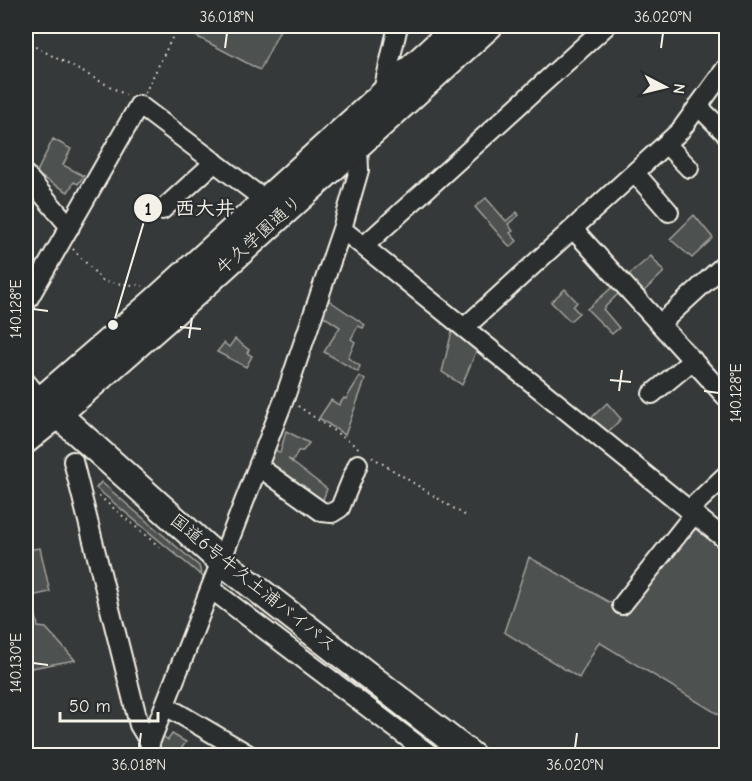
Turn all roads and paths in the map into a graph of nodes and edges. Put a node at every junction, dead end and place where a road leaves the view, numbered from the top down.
1 (178, 26) edge
2 (398, 26) edge
3 (458, 26) edge
4 (489, 26) edge
5 (606, 26) edge
6 (30, 44) dead end
7 (726, 68) edge
8 (382, 95) junction
9 (139, 105) junction
10 (698, 106) junction
11 (726, 134) edge
12 (358, 144) junction
13 (666, 144) junction
14 (216, 162) junction
15 (689, 168) dead end
16 (634, 173) junction
17 (26, 176) edge
18 (266, 201) junction
19 (162, 210) dead end
20 (669, 212) dead end
21 (342, 229) junction
22 (573, 230) junction
23 (66, 233) junction
24 (364, 246) junction
25 (726, 264) edge
26 (144, 286) dead end
27 (26, 303) edge
28 (660, 324) junction
29 (464, 328) junction
30 (693, 360) junction
31 (652, 394) dead end
32 (285, 397) junction
33 (726, 397) edge
34 (37, 402) edge
35 (26, 440) edge
36 (73, 460) dead end
37 (358, 464) dead end
38 (259, 467) junction
39 (726, 475) edge
40 (80, 491) junction
41 (691, 512) junction
42 (466, 516) dead end
43 (726, 540) edge
44 (162, 549) dead end
45 (221, 561) junction
46 (211, 589) junction
47 (622, 605) dead end
48 (166, 706) junction
49 (149, 749) edge
50 (251, 756) edge
51 (432, 756) edge
52 (472, 756) edge

1 - 9 path
2 - 8 street
3 - 8 highway, 牛久学園通り
4 - 12 highway, 牛久学園通り
5 - 24 street
6 - 9 path
7 - 10 street
8 - 18 highway, 牛久学園通り
9 - 14 street
9 - 23 street
10 - 11 street
10 - 13 street
12 - 21 street
12 - 34 highway, 牛久学園通り
13 - 15 street
13 - 16 street
14 - 18 street
14 - 19 street
16 - 20 street
16 - 22 street
17 - 23 street
18 - 34 highway, 牛久学園通り
21 - 24 street
21 - 32 street
22 - 28 street
22 - 29 street
23 - 26 path
23 - 27 street
24 - 29 street
25 - 28 street
28 - 30 street
29 - 41 street
30 - 31 street
30 - 33 street
32 - 38 street
32 - 42 path
34 - 35 highway, 牛久学園通り
34 - 45 highway, 国道6号牛久土浦バイパス
36 - 40 street
37 - 38 street
38 - 45 street
39 - 41 street
40 - 44 path
40 - 49 street
41 - 43 street
41 - 47 street
45 - 46 street
45 - 52 highway, 国道6号牛久土浦バイパス
46 - 48 street
46 - 51 street
48 - 49 street
48 - 50 street

